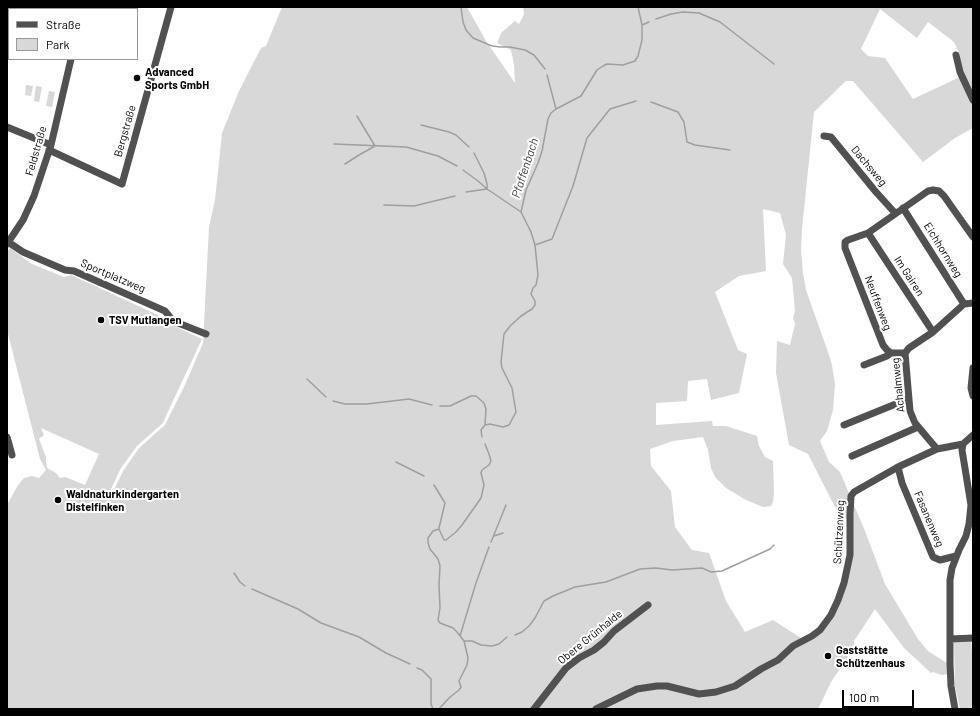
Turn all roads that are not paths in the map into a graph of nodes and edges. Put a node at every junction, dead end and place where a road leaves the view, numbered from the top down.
1 (171, 7) edge
2 (956, 55) dead end
3 (71, 60) edge
4 (973, 100) edge
5 (7, 127) edge
6 (824, 136) dead end
7 (50, 148) junction
8 (903, 208) junction
9 (895, 213) junction
10 (868, 233) junction
11 (973, 237) edge
12 (8, 243) edge
13 (973, 303) edge
14 (964, 304) junction
15 (933, 332) junction
16 (206, 334) dead end
17 (891, 353) junction
18 (905, 353) junction
19 (864, 365) dead end
20 (973, 368) edge
21 (973, 396) edge
22 (908, 399) junction
23 (844, 425) dead end
24 (918, 428) junction
25 (973, 435) edge
26 (7, 437) edge
27 (963, 444) junction
28 (937, 449) junction
29 (12, 455) dead end
30 (852, 456) dead end
31 (898, 468) junction
32 (972, 505) edge
33 (969, 537) edge
34 (956, 556) junction
35 (648, 605) dead end
36 (973, 638) edge
37 (950, 639) junction
38 (540, 701) junction
39 (534, 709) edge
40 (539, 709) edge
41 (596, 709) edge
42 (955, 709) edge

1 - 7 street, Bergstraße
2 - 4 street
3 - 7 street, Feldstraße
5 - 7 street
6 - 9 street, Dachsweg
7 - 12 street, Feldstraße
8 - 9 street
8 - 11 street
8 - 14 street, Eichhornweg
9 - 10 street
10 - 15 street, Im Gairen
10 - 17 street, Neuffenweg
12 - 16 street, Sportplatzweg
13 - 14 street
14 - 15 street, Achalmweg
15 - 18 street, Achalmweg
17 - 18 street
17 - 19 street
18 - 22 street, Achalmweg
20 - 21 street
22 - 23 street
22 - 24 street, Achalmweg
24 - 28 street, Achalmweg
24 - 30 street
25 - 27 street
26 - 29 street
27 - 28 street, Schützenweg
27 - 32 street
28 - 31 street, Schützenweg
31 - 34 street, Fasanenweg
31 - 41 street, Schützenweg
32 - 33 street
33 - 34 street
34 - 37 street
35 - 38 street, Obere Grünhalde
36 - 37 street
37 - 42 street
38 - 39 street, Obere Grünhalde
38 - 40 street

